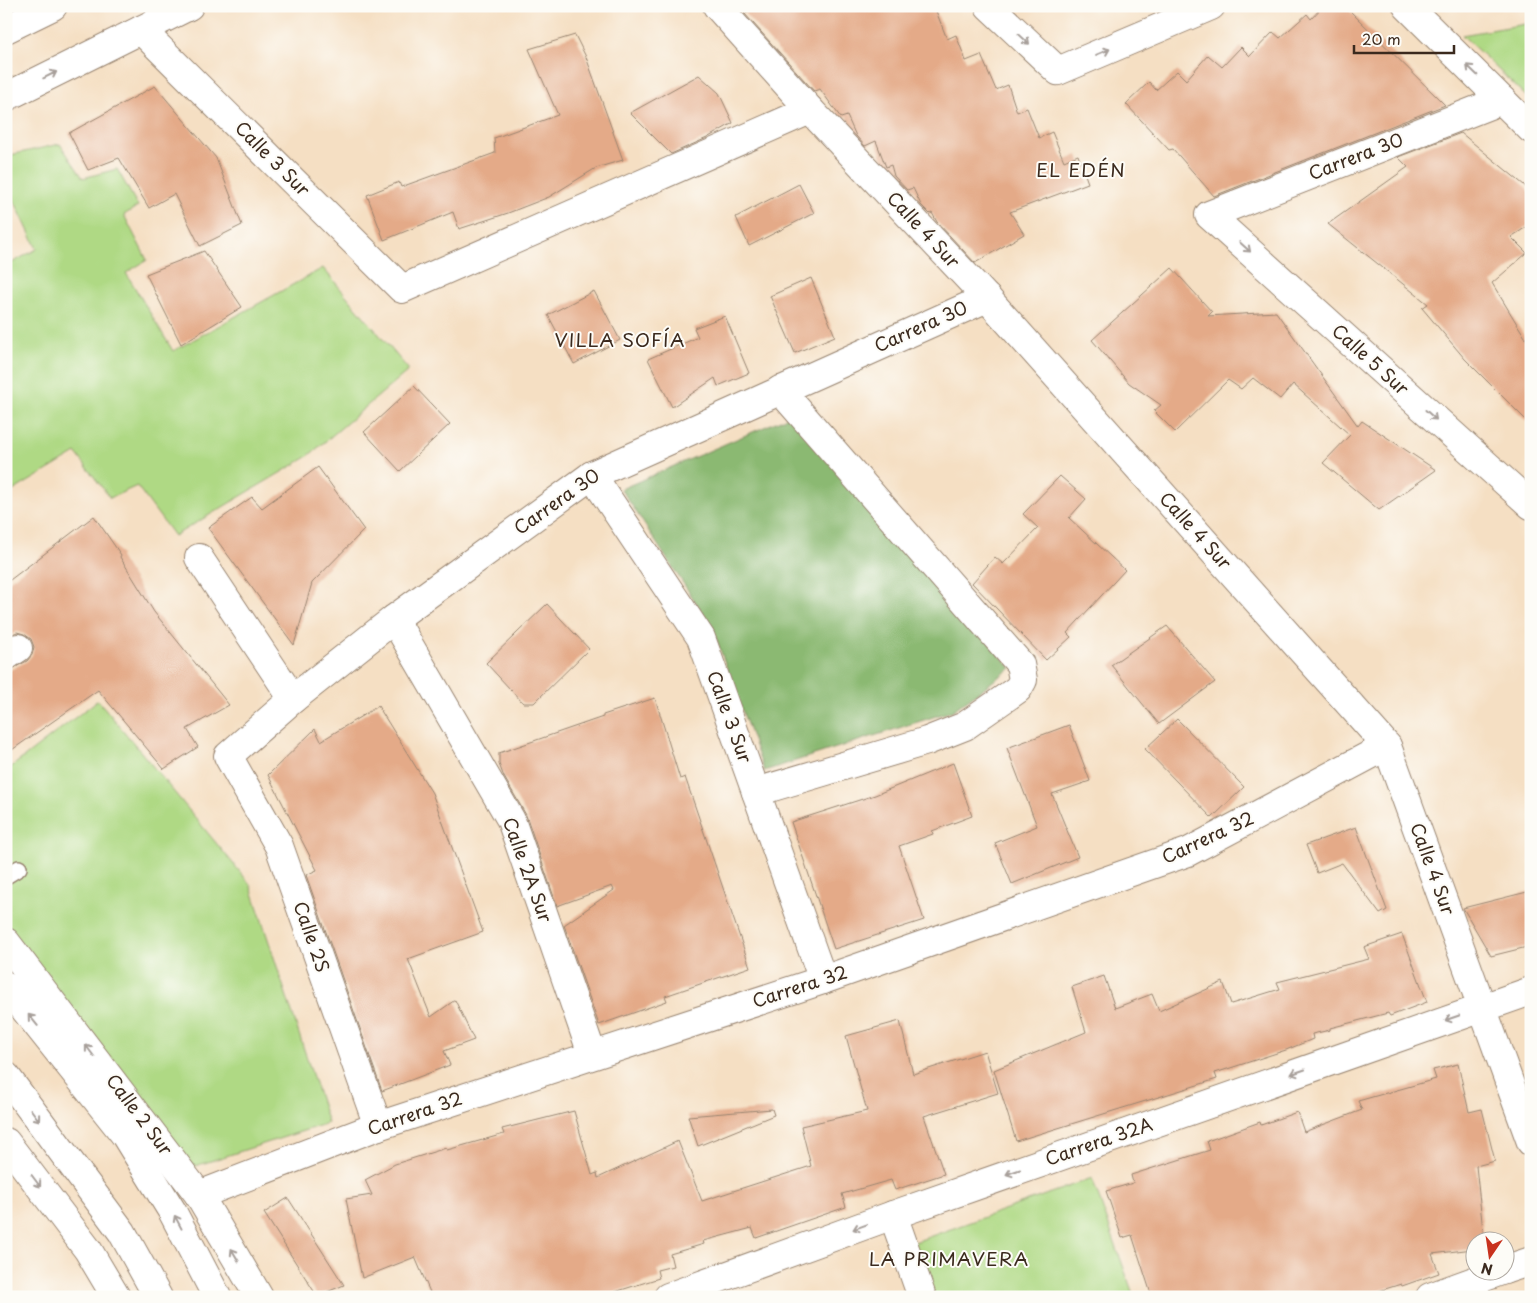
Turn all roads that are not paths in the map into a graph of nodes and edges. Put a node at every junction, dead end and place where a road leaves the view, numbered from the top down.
1 (53, 6) edge
2 (189, 6) edge
3 (717, 6) edge
4 (989, 6) edge
5 (1211, 6) edge
6 (1407, 6) edge
7 (6, 29) edge
8 (141, 30) junction
9 (6, 96) edge
10 (1502, 100) junction
11 (810, 110) junction
12 (1531, 130) edge
13 (1209, 214) joint
14 (987, 298) junction
15 (780, 390) junction
16 (592, 475) junction
17 (1531, 505) edge
18 (199, 558) dead end
19 (394, 619) junction
20 (293, 699) junction
21 (1387, 746) junction
22 (228, 756) joint
23 (756, 792) junction
24 (6, 942) edge
25 (823, 980) junction
26 (6, 986) edge
27 (1531, 991) edge
28 (1483, 1007) junction
29 (592, 1054) junction
30 (6, 1076) edge
31 (378, 1126) junction
32 (6, 1142) edge
33 (1531, 1142) edge
34 (199, 1195) junction
35 (893, 1215) junction
36 (1531, 1261) edge
37 (1514, 1267) edge
38 (1477, 1280) edge
39 (116, 1297) edge
40 (158, 1297) edge
41 (217, 1297) edge
42 (259, 1297) edge
43 (668, 1297) edge
44 (922, 1297) edge
45 (1430, 1297) edge

1 - 7 street
2 - 8 street
3 - 11 street, Calle 4 Sur
4 -> 5 street
10 -> 6 street
9 -> 8 street
8 - 11 street, Calle 3 Sur
10 - 12 street
10 - 13 street, Carrera 30
11 - 14 street, Calle 4 Sur
13 -> 17 street, Calle 5 Sur
14 - 15 street, Carrera 30
14 - 21 street, Calle 4 Sur
15 - 16 street, Carrera 30
15 - 23 street
16 - 19 street, Carrera 30
16 - 23 street, Calle 3 Sur
18 - 20 street
19 - 20 street, Carrera 30
19 - 29 street, Calle 2A Sur
20 - 22 street, Carrera 30
21 - 25 street, Carrera 32
21 - 28 street, Calle 4 Sur
22 - 31 street, Calle 2S
23 - 25 street, Calle 3 Sur
34 -> 24 street, Calle 2 Sur
25 - 29 street, Carrera 32
41 -> 26 street
27 - 28 street, Carrera 32A
28 - 33 street, Calle 4 Sur
28 -> 35 street, Carrera 32A
29 - 31 street, Carrera 32
30 -> 40 street
31 - 34 street, Carrera 32
32 -> 39 street
42 -> 34 street, Calle 2 Sur
35 -> 43 street, Carrera 32A
35 - 44 street
36 - 37 street
38 - 45 street

